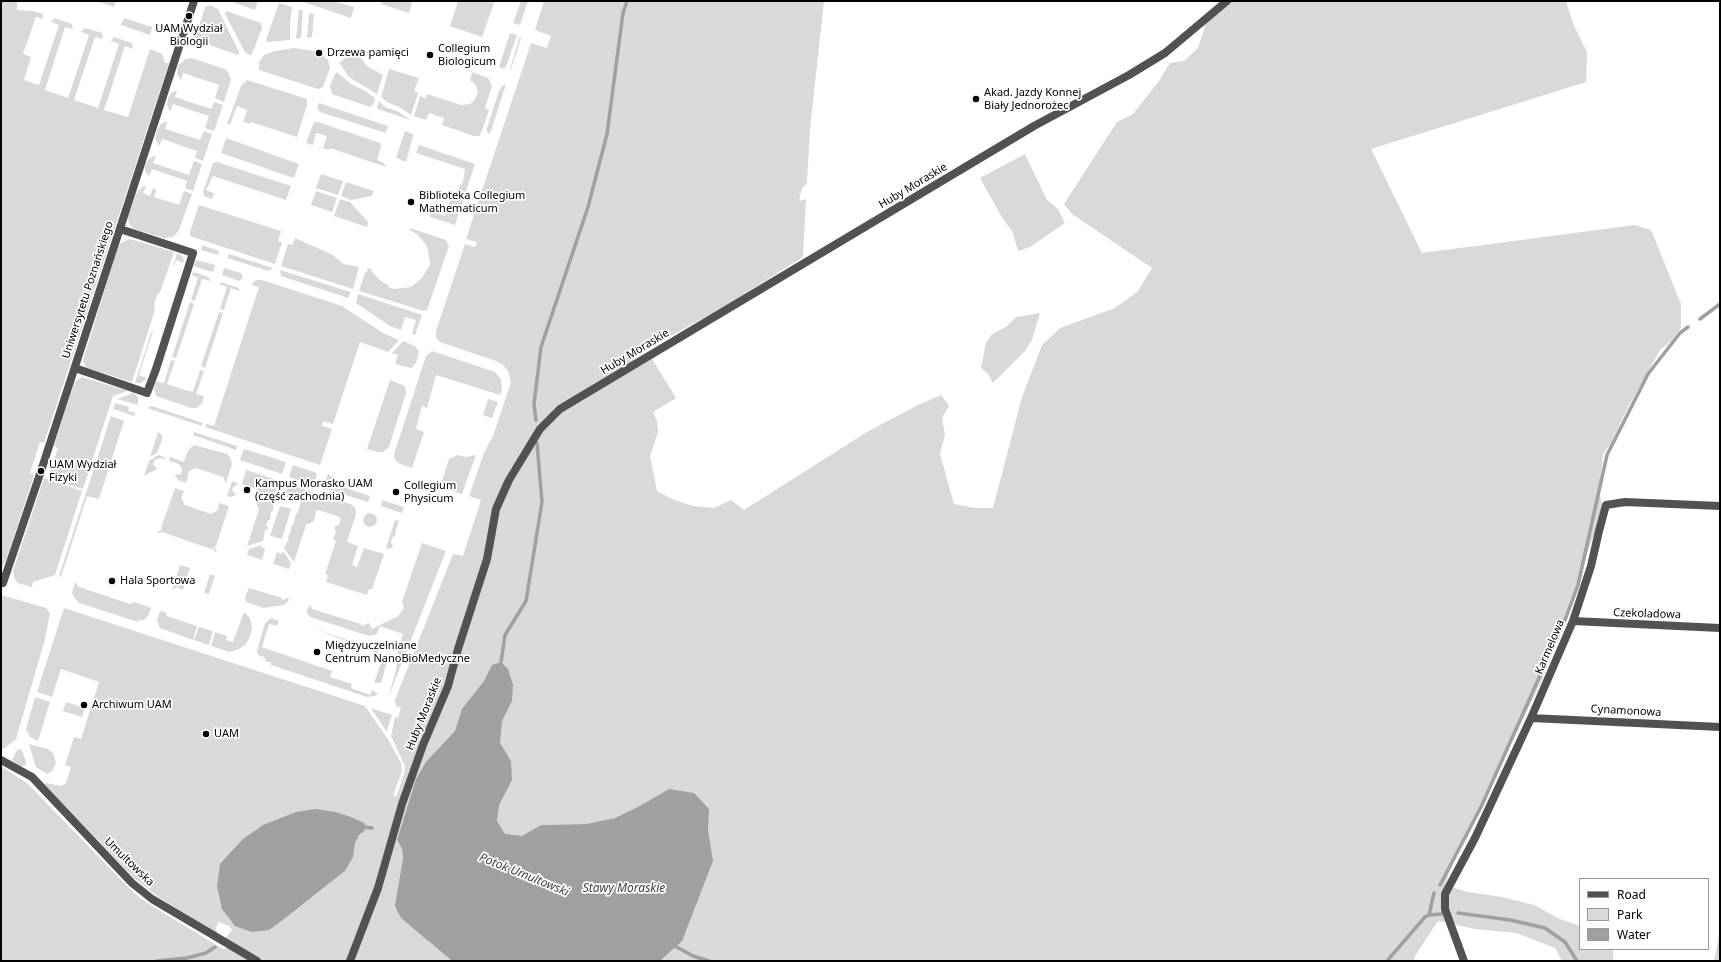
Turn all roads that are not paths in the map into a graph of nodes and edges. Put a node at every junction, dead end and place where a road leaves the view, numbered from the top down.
1 (194, 1) edge
2 (1227, 1) edge
3 (120, 229) junction
4 (75, 368) junction
5 (1720, 506) edge
6 (1, 582) edge
7 (1573, 621) junction
8 (1720, 628) edge
9 (1531, 718) junction
10 (1720, 727) edge
11 (1, 760) edge
12 (257, 961) edge
13 (350, 961) edge
14 (1464, 961) edge

1 - 3 street, Uniwersytetu Poznańskiego
2 - 13 street, Huby Moraskie
3 - 4 street, Uniwersytetu Poznańskiego
3 - 4 street
4 - 6 street, Uniwersytetu Poznańskiego
5 - 7 street, Karmelowa
7 - 8 street, Czekoladowa
7 - 9 street, Karmelowa
9 - 10 street, Cynamonowa
9 - 14 street, Karmelowa
11 - 12 street, Umultowska

